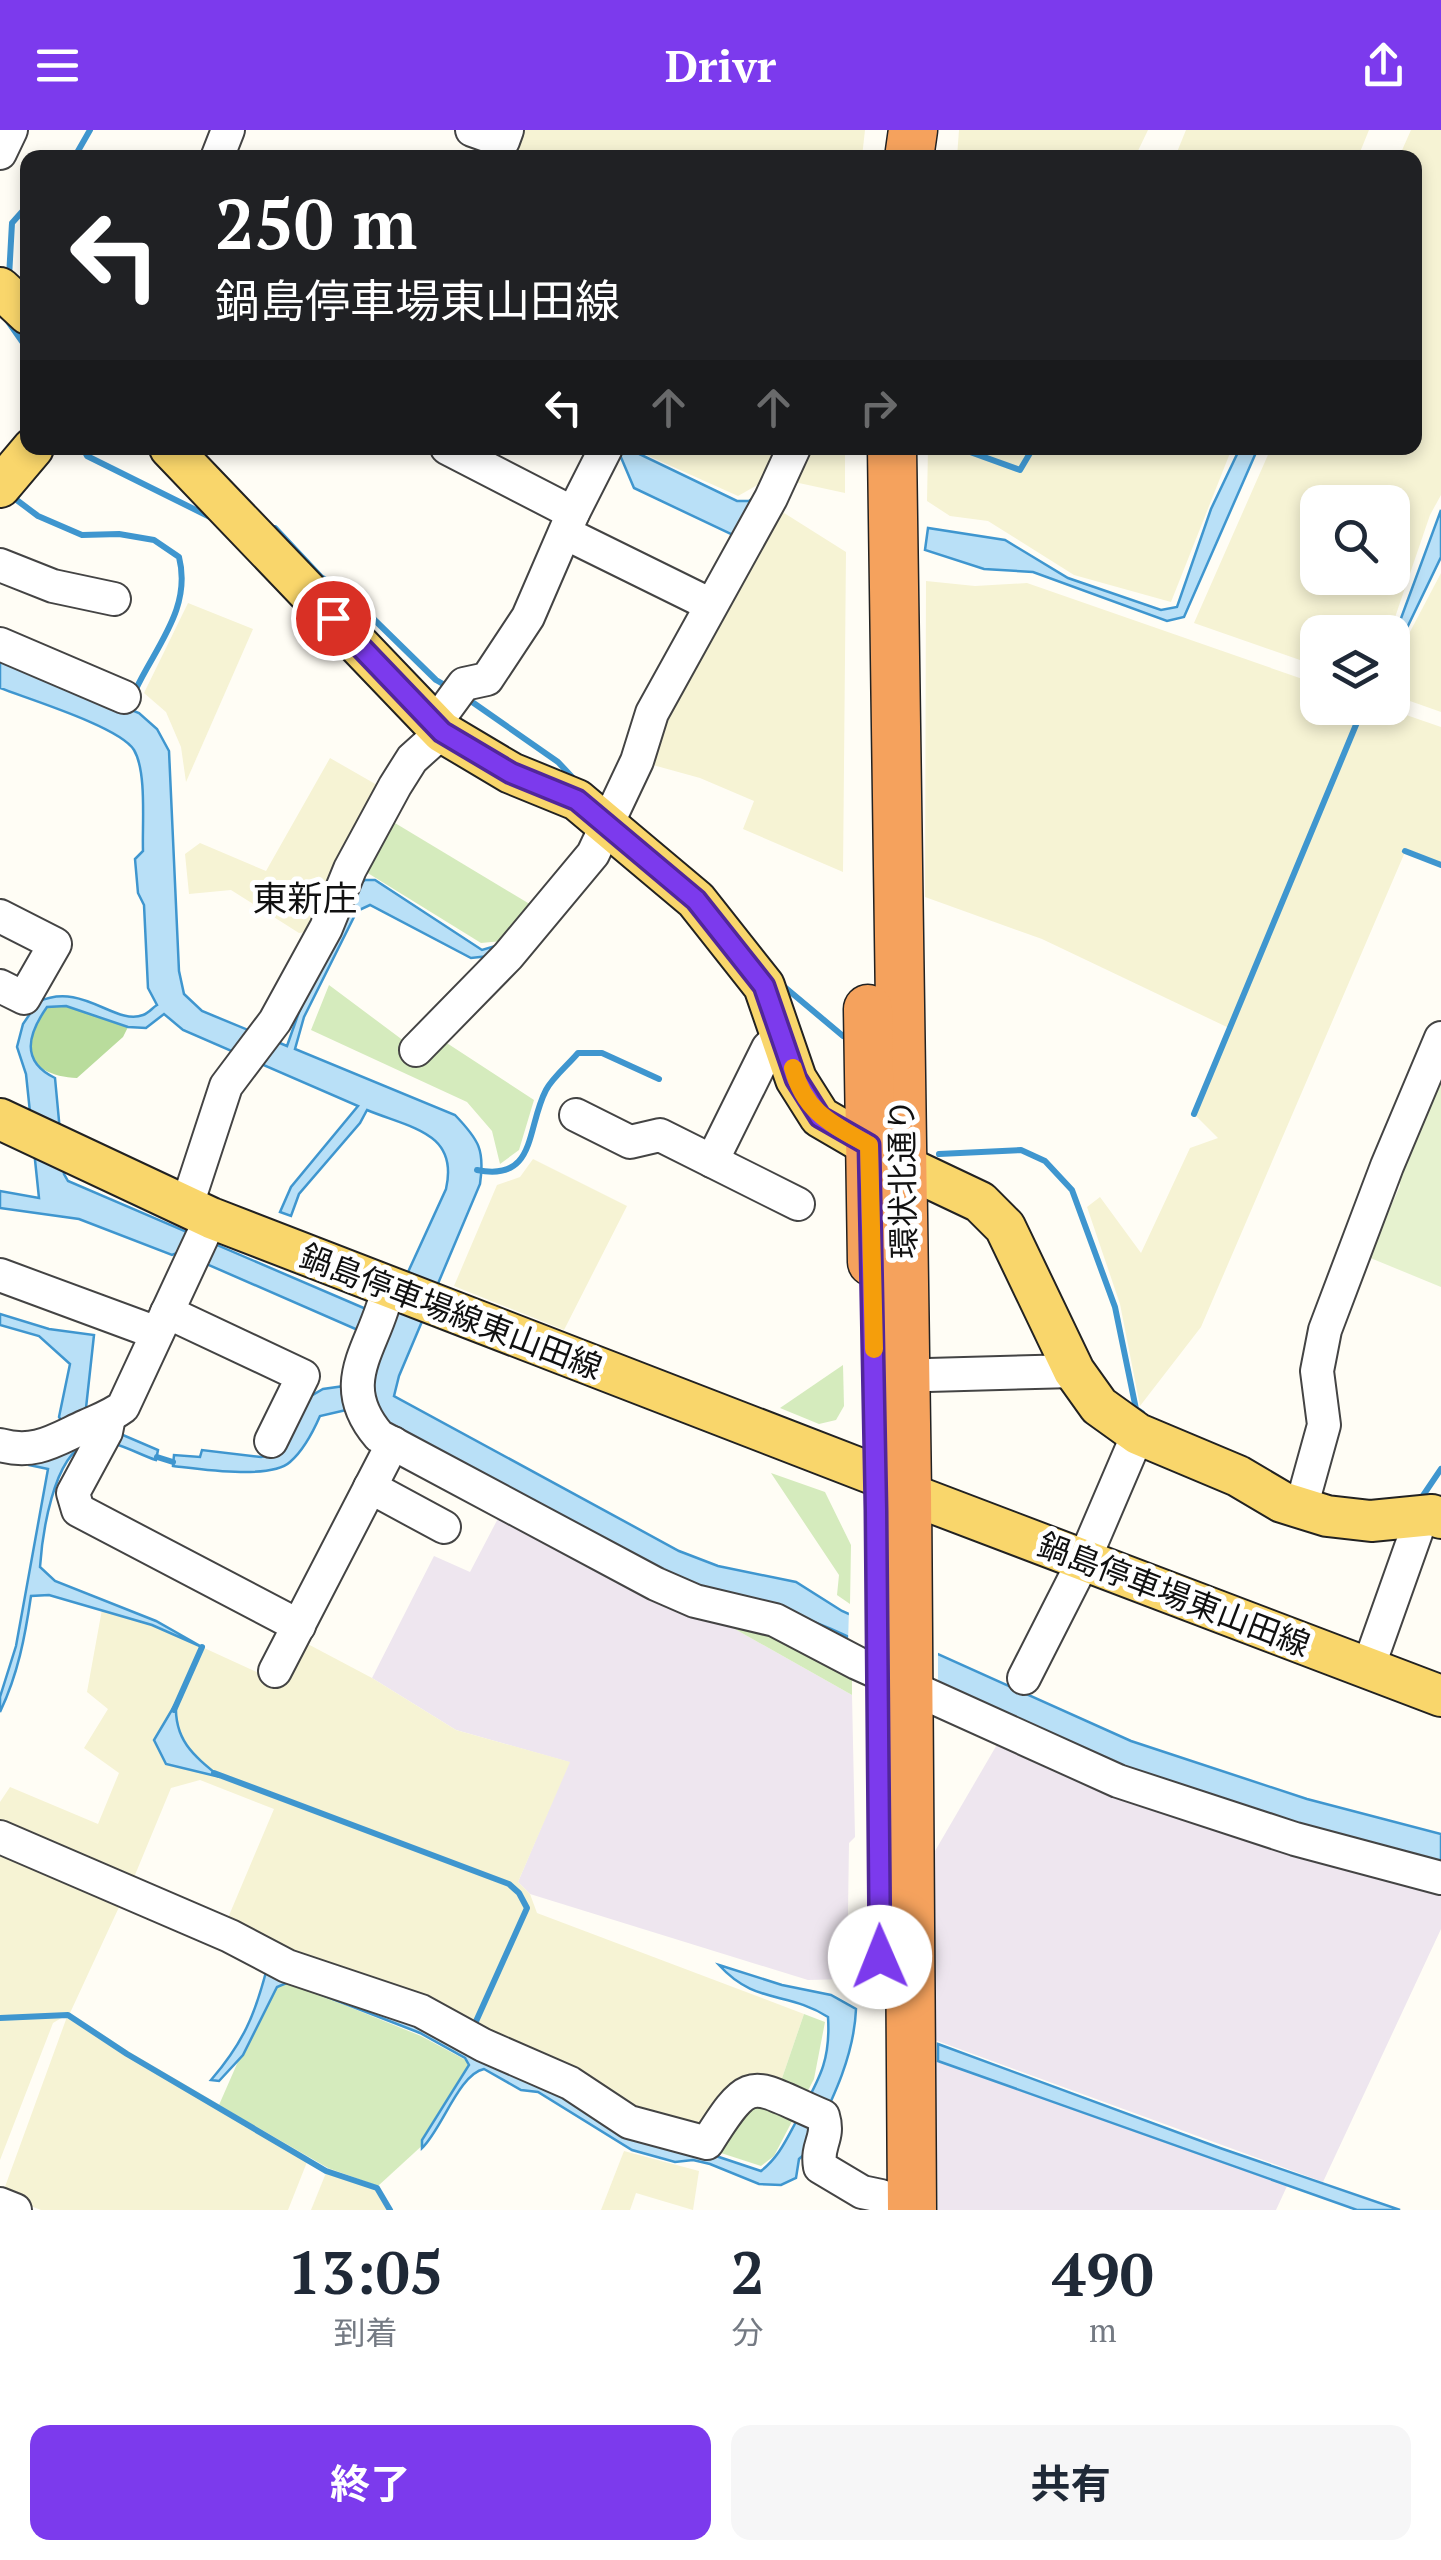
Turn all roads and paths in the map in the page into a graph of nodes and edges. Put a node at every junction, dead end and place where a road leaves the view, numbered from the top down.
1 (11, 130) edge
2 (472, 130) edge
3 (507, 130) edge
4 (0, 152) edge
5 (177, 455) edge
6 (457, 455) edge
7 (602, 455) edge
8 (791, 455) edge
9 (861, 455) edge
10 (892, 455) edge
11 (569, 523) junction
12 (0, 565) edge
13 (114, 599) dead end
14 (699, 600) dead end
15 (0, 644) edge
16 (124, 696) dead end
17 (448, 710) junction
18 (611, 818) junction
19 (0, 916) edge
20 (0, 986) edge
21 (782, 1033) junction
22 (1441, 1038) edge
23 (416, 1050) dead end
24 (576, 1114) dead end
25 (13, 1125) edge
26 (886, 1156) junction
27 (712, 1161) junction
28 (798, 1204) dead end
29 (200, 1220) junction
30 (0, 1275) edge
31 (384, 1308) junction
32 (162, 1322) junction
33 (1074, 1370) junction
34 (906, 1378) junction
35 (95, 1430) junction
36 (1138, 1434) junction
37 (271, 1440) dead end
38 (393, 1444) junction
39 (0, 1446) edge
40 (892, 1484) junction
41 (370, 1488) junction
42 (1303, 1499) junction
43 (1431, 1517) edge
44 (444, 1528) dead end
45 (1084, 1560) junction
46 (299, 1626) junction
47 (893, 1658) junction
48 (1368, 1668) junction
49 (276, 1670) dead end
50 (1024, 1678) dead end
51 (1441, 1696) edge
52 (0, 1837) edge
53 (1441, 1878) edge
54 (0, 2204) edge
55 (892, 2205) edge
56 (15, 2210) edge

1 - 4 street
2 - 3 street
5 - 17 main road
6 - 11 street
7 - 11 street
8 - 18 street
9 - 26 highway, 環状北通り
10 - 26 highway, 環状北通り
11 - 14 street
11 - 17 street
12 - 13 street
15 - 16 street
17 - 18 main road
17 - 29 street
18 - 21 main road
18 - 23 street
19 - 20 street
21 - 26 main road
21 - 27 street
22 - 42 street
24 - 27 street
25 - 29 main road, 鍋島停車場線東山田線
26 - 33 main road
26 - 34 highway, 環状北通り
26 - 40 highway, 環状北通り
27 - 28 street
29 - 31 main road, 鍋島停車場線東山田線
29 - 32 street
30 - 32 street
31 - 38 street
31 - 40 main road, 鍋島停車場線東山田線
32 - 35 street
32 - 37 street
33 - 34 street
33 - 36 main road
34 - 40 highway, 環状北通り
35 - 39 street
35 - 46 street
36 - 42 main road
36 - 45 street
38 - 41 street
38 - 47 street
40 - 45 main road, 鍋島停車場東山田線
40 - 47 highway, 環状北通り
41 - 44 street
41 - 46 street
42 - 43 main road
43 - 48 street
45 - 48 main road, 鍋島停車場東山田線
45 - 50 street
46 - 49 street
47 - 53 street
47 - 55 highway, 環状北通り
48 - 51 main road, 鍋島停車場東山田線
52 - 55 street
54 - 56 street

